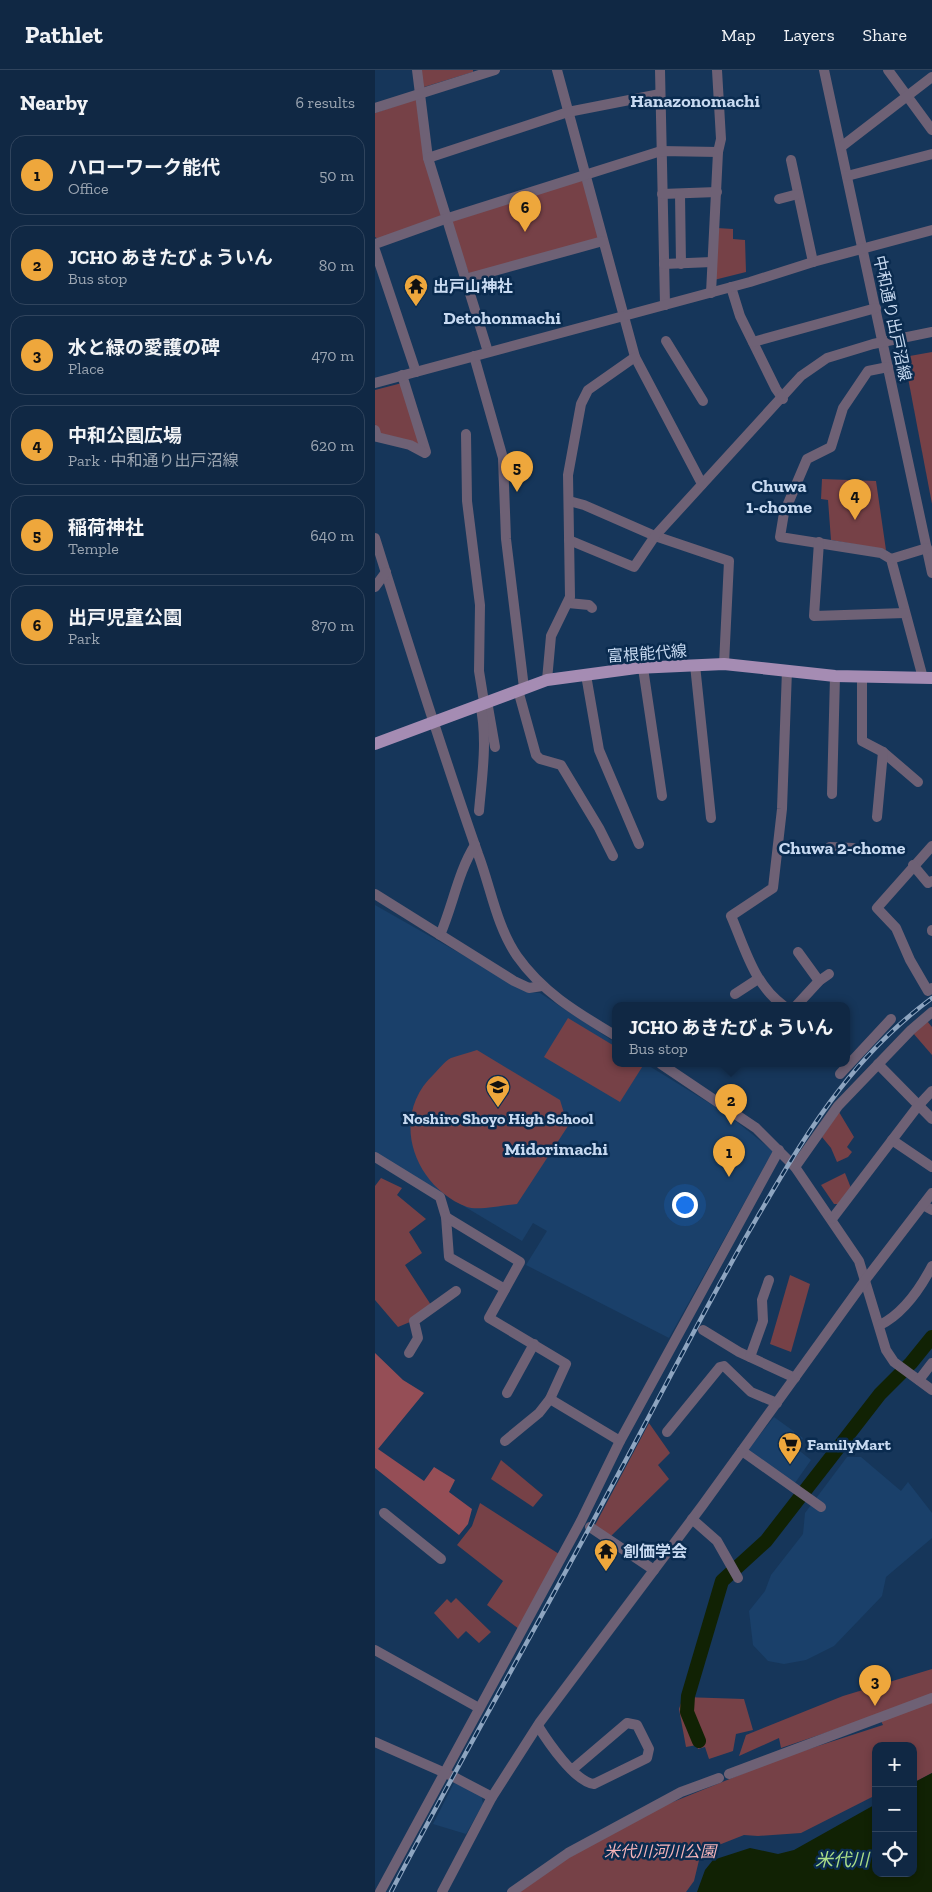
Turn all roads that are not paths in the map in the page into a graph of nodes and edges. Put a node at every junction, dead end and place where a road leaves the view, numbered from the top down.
1 (417, 70) edge
2 (495, 70) edge
3 (557, 70) edge
4 (659, 70) edge
5 (717, 70) edge
6 (824, 70) edge
7 (888, 70) edge
8 (932, 77) edge
9 (419, 93) junction
10 (660, 94) junction
11 (907, 96) junction
12 (375, 108) edge
13 (568, 112) junction
14 (932, 130) edge
15 (841, 147) junction
16 (661, 151) junction
17 (718, 152) junction
18 (932, 154) edge
19 (428, 158) junction
20 (791, 160) dead end
21 (586, 176) junction
22 (847, 176) junction
23 (717, 192) junction
24 (662, 194) junction
25 (680, 194) junction
26 (798, 194) junction
27 (779, 199) dead end
28 (445, 218) junction
29 (932, 230) edge
30 (603, 241) junction
31 (375, 244) edge
32 (863, 248) junction
33 (375, 250) edge
34 (712, 262) junction
35 (813, 262) junction
36 (664, 264) junction
37 (681, 264) junction
38 (465, 279) junction
39 (731, 287) junction
40 (711, 293) junction
41 (665, 305) junction
42 (876, 308) junction
43 (624, 316) junction
44 (932, 332) edge
45 (666, 341) dead end
46 (753, 342) junction
47 (883, 343) junction
48 (488, 352) junction
49 (474, 356) junction
50 (635, 357) junction
51 (888, 367) junction
52 (416, 372) junction
53 (402, 375) junction
54 (375, 382) edge
55 (783, 398) junction
56 (703, 401) dead end
57 (375, 430) edge
58 (466, 434) dead end
59 (702, 484) junction
60 (569, 501) junction
61 (655, 536) junction
62 (375, 538) edge
63 (569, 540) junction
64 (819, 542) junction
65 (927, 548) junction
66 (891, 559) junction
67 (386, 572) junction
68 (932, 572) edge
69 (375, 587) edge
70 (567, 603) junction
71 (592, 608) dead end
72 (905, 613) junction
73 (724, 664) junction
74 (695, 665) junction
75 (643, 668) junction
76 (787, 670) junction
77 (586, 675) junction
78 (835, 676) junction
79 (862, 677) junction
80 (928, 678) edge
81 (547, 680) junction
82 (521, 689) junction
83 (484, 702) junction
84 (433, 722) junction
85 (375, 744) edge
86 (495, 747) dead end
87 (883, 752) junction
88 (918, 782) dead end
89 (831, 794) dead end
90 (662, 796) dead end
91 (479, 811) dead end
92 (877, 817) dead end
93 (711, 818) dead end
94 (639, 844) dead end
95 (475, 845) junction
96 (932, 846) edge
97 (830, 847) dead end
98 (853, 848) dead end
99 (613, 856) dead end
100 (913, 865) junction
101 (932, 881) edge
102 (375, 894) edge
103 (440, 936) junction
104 (797, 952) dead end
105 (829, 974) dead end
106 (758, 979) junction
107 (819, 981) junction
108 (541, 986) junction
109 (932, 988) edge
110 (735, 994) dead end
111 (778, 1002) edge
112 (800, 1002) edge
113 (932, 1012) edge
114 (891, 1019) dead end
115 (612, 1034) edge
116 (850, 1063) edge
117 (878, 1064) junction
118 (665, 1067) edge
119 (846, 1067) edge
120 (840, 1074) dead end
121 (932, 1091) edge
122 (918, 1106) junction
123 (932, 1119) edge
124 (892, 1140) junction
125 (779, 1150) junction
126 (375, 1157) edge
127 (795, 1167) junction
128 (932, 1167) edge
129 (932, 1193) edge
130 (928, 1207) edge
131 (446, 1217) junction
132 (832, 1219) junction
133 (932, 1266) edge
134 (866, 1279) junction
135 (769, 1280) dead end
136 (505, 1289) junction
137 (456, 1291) dead end
138 (880, 1325) junction
139 (703, 1330) dead end
140 (534, 1344) junction
141 (409, 1353) dead end
142 (750, 1357) junction
143 (932, 1363) edge
144 (795, 1378) junction
145 (916, 1378) junction
146 (932, 1390) edge
147 (507, 1393) dead end
148 (550, 1399) junction
149 (777, 1403) junction
150 (667, 1432) dead end
151 (505, 1441) dead end
152 (620, 1442) junction
153 (742, 1451) junction
154 (821, 1507) dead end
155 (383, 1513) dead end
156 (692, 1519) junction
157 (590, 1527) dead end
158 (441, 1559) dead end
159 (654, 1570) junction
160 (738, 1578) dead end
161 (375, 1650) edge
162 (932, 1698) edge
163 (479, 1708) junction
164 (538, 1726) junction
165 (375, 1742) edge
166 (573, 1770) junction
167 (445, 1772) junction
168 (493, 1797) junction
169 (379, 1889) edge
170 (442, 1892) edge
171 (512, 1892) edge

1 - 9 street
2 - 9 street
3 - 13 street
4 - 10 street
5 - 17 street
6 - 15 street, 中和通り出戸沼線
7 - 11 street
8 - 11 street
9 - 12 street
9 - 19 street
10 - 13 street
10 - 16 street
11 - 14 street
11 - 15 street
13 - 19 street
13 - 21 street
15 - 22 street, 中和通り出戸沼線
16 - 17 street
16 - 21 street
16 - 24 street
17 - 23 street
18 - 22 street
19 - 28 street
20 - 26 street
21 - 28 street
21 - 30 street
22 - 32 street, 中和通り出戸沼線
23 - 25 street
23 - 34 street
24 - 25 street
24 - 36 street
25 - 37 street
26 - 27 street
26 - 35 street
28 - 31 street
28 - 38 street
29 - 32 street
30 - 38 street
30 - 43 street
32 - 35 street
32 - 42 street, 中和通り出戸沼線
33 - 52 street
34 - 37 street
34 - 40 street
35 - 39 street
36 - 37 street
36 - 41 street
38 - 48 street
39 - 40 street
39 - 46 street
40 - 41 street
41 - 43 street
42 - 46 street
42 - 47 street, 中和通り出戸沼線
43 - 48 street
43 - 50 street
44 - 47 street
45 - 56 street
46 - 55 street
47 - 51 street, 中和通り出戸沼線
47 - 55 street
48 - 49 street
49 - 52 street
49 - 82 street
50 - 59 street
50 - 60 street
51 - 64 street
51 - 65 street, 中和通り出戸沼線
52 - 53 street
53 - 54 street
53 - 57 street
55 - 59 street
58 - 83 street
59 - 61 street
60 - 61 street
60 - 63 street
61 - 63 street
61 - 73 street
62 - 67 street
63 - 70 street
64 - 66 street
64 - 72 street
65 - 66 street
65 - 68 street, 中和通り出戸沼線
66 - 72 street
67 - 69 street
67 - 84 street
70 - 71 street
70 - 81 street
72 - 80 street
73 - 74 main road, 富根能代線
73 - 76 main road, 富根能代線
74 - 75 main road, 富根能代線
74 - 93 street
75 - 77 main road, 富根能代線
75 - 90 street
76 - 78 main road, 富根能代線
76 - 106 street
77 - 81 main road, 富根能代線
77 - 94 street
78 - 79 main road, 富根能代線
78 - 89 street
79 - 80 main road, 富根能代線
79 - 87 street
81 - 82 main road, 富根能代線
82 - 83 main road, 富根能代線
82 - 99 street
83 - 84 main road, 富根能代線
83 - 86 street
83 - 91 street
84 - 85 main road, 富根能代線
84 - 95 street
87 - 88 street
87 - 92 street
95 - 103 street
95 - 108 street
96 - 100 street
97 - 98 street
100 - 101 street
100 - 109 street
102 - 103 street
103 - 108 street
104 - 107 street
105 - 107 street
106 - 110 street
106 - 111 street
107 - 112 street
108 - 115 street
113 - 117 street
114 - 116 street
117 - 122 street
117 - 127 street
118 - 125 street
119 - 120 street
121 - 122 street
122 - 123 street
122 - 124 street
124 - 128 street
124 - 132 street
125 - 127 street
125 - 152 street
126 - 131 street
127 - 132 street
129 - 130 street
130 - 134 street
131 - 136 street
131 - 136 street
132 - 134 street
133 - 138 street
134 - 138 street
134 - 144 street
135 - 142 street
136 - 140 street
137 - 141 street
138 - 145 street
139 - 142 street
140 - 147 street
140 - 148 street
142 - 144 street
143 - 145 street
144 - 149 street
145 - 146 street
148 - 151 street
148 - 152 street
149 - 150 street
149 - 153 street
152 - 163 street
153 - 154 street
153 - 156 street
155 - 158 street
156 - 159 street
156 - 160 street
157 - 159 street
159 - 164 street
161 - 163 street
162 - 171 street
163 - 167 street
164 - 166 street
164 - 168 street
165 - 167 street
166 - 166 street
167 - 168 street
167 - 169 street
168 - 170 street

